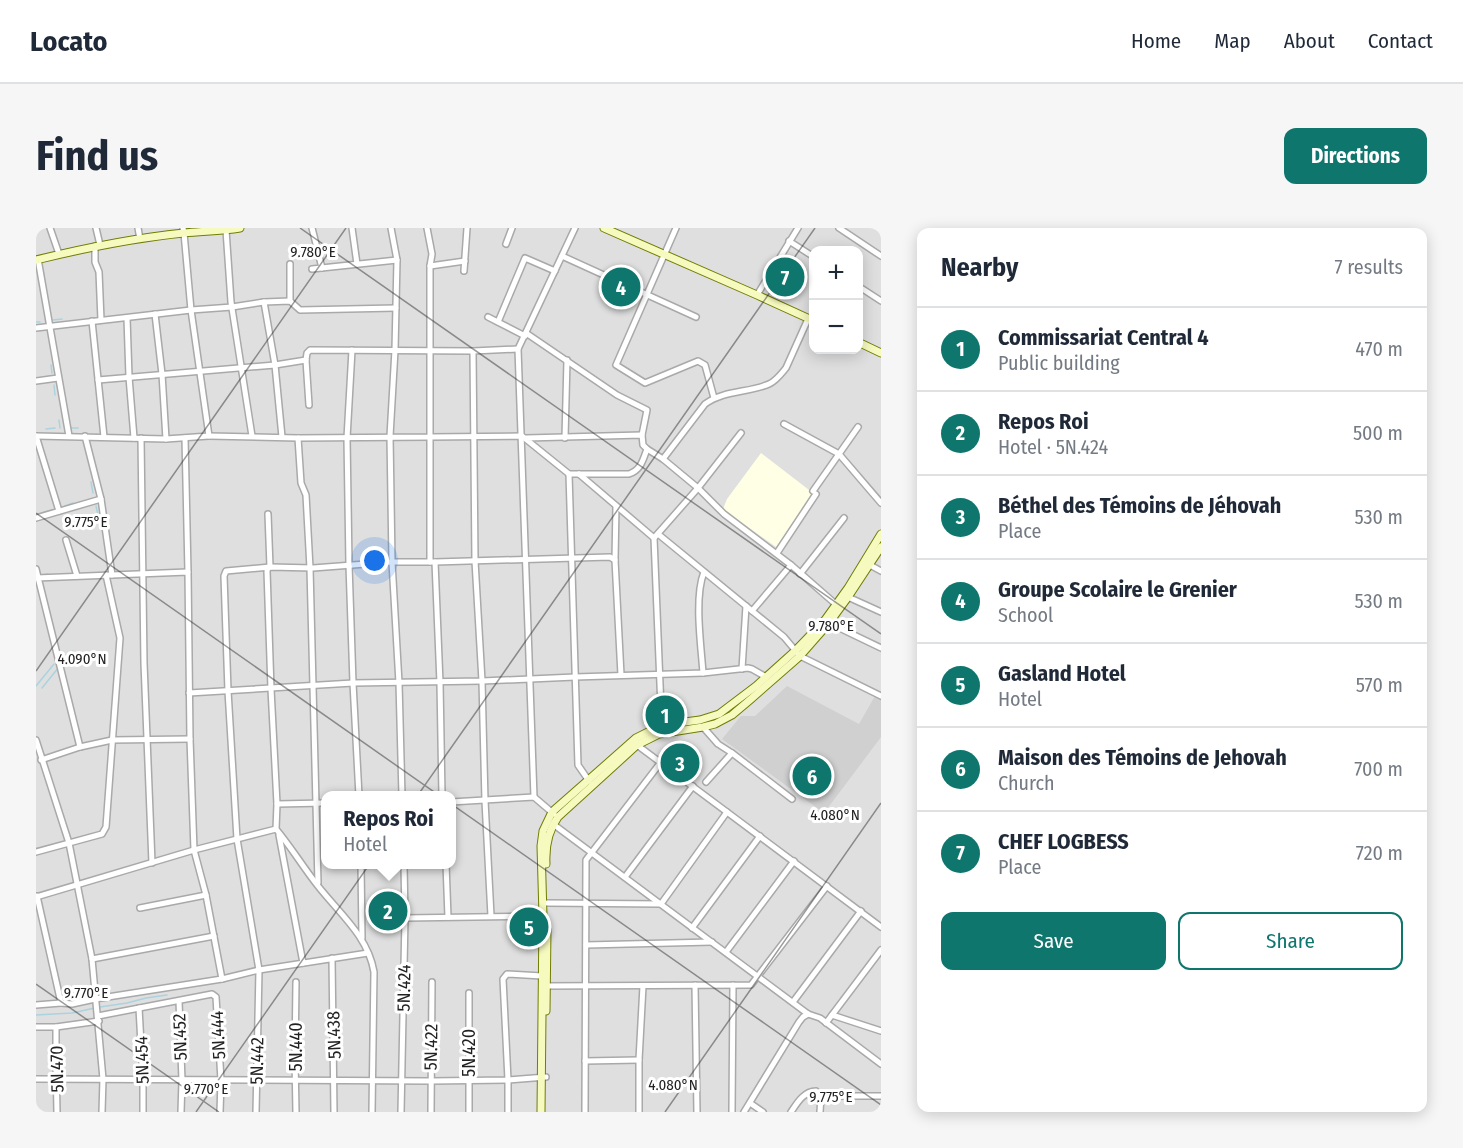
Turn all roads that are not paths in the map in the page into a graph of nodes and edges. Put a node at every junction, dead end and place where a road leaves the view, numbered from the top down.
1 (50, 228) edge
2 (96, 228) edge
3 (138, 228) edge
4 (240, 228) edge
5 (312, 228) edge
6 (352, 228) edge
7 (391, 228) edge
8 (427, 228) edge
9 (467, 228) edge
10 (512, 228) edge
11 (575, 228) edge
12 (604, 228) edge
13 (676, 228) edge
14 (798, 228) edge
15 (839, 228) edge
16 (184, 230) edge
17 (223, 230) edge
18 (140, 239) junction
19 (789, 241) junction
20 (506, 244) dead end
21 (97, 246) junction
22 (59, 254) junction
23 (809, 254) edge
24 (665, 255) junction
25 (562, 256) junction
26 (881, 256) edge
27 (37, 260) edge
28 (397, 260) junction
29 (465, 261) junction
30 (290, 264) dead end
31 (357, 264) junction
32 (430, 266) junction
33 (322, 268) junction
34 (312, 269) dead end
35 (464, 271) dead end
36 (555, 271) junction
37 (863, 289) edge
38 (647, 295) junction
39 (758, 295) junction
40 (290, 301) junction
41 (881, 301) edge
42 (264, 302) junction
43 (232, 307) junction
44 (396, 308) junction
45 (191, 310) junction
46 (155, 314) junction
47 (488, 317) dead end
48 (696, 317) dead end
49 (127, 318) junction
50 (809, 319) edge
51 (101, 320) junction
52 (92, 321) junction
53 (498, 322) junction
54 (809, 324) edge
55 (49, 327) junction
56 (36, 328) edge
57 (525, 334) junction
58 (863, 344) edge
59 (352, 350) junction
60 (395, 350) junction
61 (518, 350) junction
62 (430, 351) junction
63 (473, 351) junction
64 (881, 353) edge
65 (306, 360) junction
66 (567, 360) junction
67 (275, 365) junction
68 (242, 368) junction
69 (200, 371) junction
70 (162, 374) junction
71 (129, 377) junction
72 (58, 378) junction
73 (98, 380) junction
74 (36, 381) edge
75 (714, 398) junction
76 (309, 405) dead end
77 (784, 424) dead end
78 (858, 427) dead end
79 (741, 433) dead end
80 (642, 435) junction
81 (36, 436) edge
82 (69, 436) junction
83 (85, 436) junction
84 (209, 436) junction
85 (252, 436) junction
86 (390, 436) junction
87 (473, 436) junction
88 (104, 437) junction
89 (282, 437) junction
90 (430, 437) junction
91 (524, 437) junction
92 (138, 438) junction
93 (185, 438) junction
94 (298, 438) junction
95 (347, 438) junction
96 (565, 438) junction
97 (166, 439) junction
98 (647, 449) junction
99 (839, 454) junction
100 (663, 459) junction
101 (569, 474) junction
102 (579, 474) junction
103 (698, 488) junction
104 (101, 499) junction
105 (881, 503) edge
106 (616, 506) junction
107 (59, 511) junction
108 (268, 514) dead end
109 (36, 518) edge
110 (844, 518) dead end
111 (881, 534) edge
112 (656, 536) junction
113 (66, 540) dead end
114 (881, 547) edge
115 (777, 553) junction
116 (572, 557) junction
117 (615, 560) junction
118 (475, 561) junction
119 (526, 561) junction
120 (392, 562) junction
121 (433, 562) junction
122 (349, 565) junction
123 (791, 565) junction
124 (870, 565) junction
125 (269, 568) junction
126 (310, 568) junction
127 (36, 569) edge
128 (881, 571) edge
129 (188, 572) junction
130 (704, 572) junction
131 (144, 573) junction
132 (800, 574) junction
133 (109, 575) junction
134 (77, 576) junction
135 (37, 578) edge
136 (848, 597) junction
137 (746, 606) junction
138 (838, 607) junction
139 (752, 611) junction
140 (881, 612) edge
141 (829, 623) junction
142 (881, 648) edge
143 (798, 653) junction
144 (742, 669) junction
145 (703, 673) junction
146 (660, 674) junction
147 (621, 675) junction
148 (575, 677) junction
149 (766, 677) junction
150 (529, 679) junction
151 (482, 681) junction
152 (353, 683) junction
153 (399, 683) junction
154 (440, 683) junction
155 (313, 686) junction
156 (271, 689) junction
157 (228, 691) junction
158 (189, 693) junction
159 (881, 696) edge
160 (662, 725) junction
161 (703, 727) junction
162 (662, 734) junction
163 (190, 739) junction
164 (36, 740) edge
165 (112, 740) junction
166 (147, 741) junction
167 (637, 745) junction
168 (80, 747) junction
169 (732, 753) junction
170 (41, 760) junction
171 (661, 762) junction
172 (706, 782) dead end
173 (591, 783) junction
174 (693, 786) junction
175 (359, 791) edge
176 (402, 791) edge
177 (442, 791) edge
178 (534, 797) junction
179 (792, 799) dead end
180 (485, 801) junction
181 (315, 802) junction
182 (456, 802) edge
183 (321, 803) edge
184 (277, 804) junction
185 (727, 812) junction
186 (555, 814) junction
187 (553, 824) junction
188 (278, 831) junction
189 (760, 836) junction
190 (237, 839) junction
191 (69, 843) junction
192 (194, 850) junction
193 (36, 852) edge
194 (592, 853) junction
195 (794, 861) junction
196 (152, 863) junction
197 (361, 869) edge
198 (404, 869) edge
199 (446, 869) edge
200 (625, 878) junction
201 (76, 885) junction
202 (318, 885) junction
203 (827, 886) junction
204 (206, 895) junction
205 (37, 897) edge
206 (547, 903) junction
207 (586, 903) junction
208 (661, 904) junction
209 (140, 908) dead end
210 (861, 911) junction
211 (491, 916) junction
212 (543, 916) junction
213 (448, 917) junction
214 (405, 918) junction
215 (881, 927) edge
216 (693, 928) junction
217 (214, 936) junction
218 (362, 938) junction
219 (712, 942) junction
220 (586, 945) junction
221 (881, 950) edge
222 (726, 952) junction
223 (368, 953) junction
224 (332, 958) junction
225 (92, 959) junction
226 (303, 963) junction
227 (260, 970) junction
228 (542, 976) junction
229 (758, 976) junction
230 (222, 979) junction
231 (296, 982) dead end
232 (432, 982) dead end
233 (695, 985) junction
234 (733, 985) junction
235 (544, 986) junction
236 (585, 986) junction
237 (643, 986) junction
238 (469, 993) dead end
239 (96, 1000) junction
240 (178, 1002) junction
241 (793, 1002) junction
242 (61, 1004) junction
243 (36, 1005) edge
244 (139, 1008) junction
245 (808, 1014) junction
246 (832, 1015) junction
247 (98, 1016) junction
248 (826, 1023) junction
249 (36, 1027) edge
250 (56, 1027) junction
251 (880, 1029) edge
252 (639, 1060) junction
253 (585, 1061) junction
254 (881, 1064) edge
255 (544, 1078) junction
256 (36, 1079) edge
257 (57, 1079) junction
258 (103, 1079) junction
259 (257, 1079) junction
260 (144, 1080) junction
261 (182, 1080) junction
262 (221, 1080) junction
263 (373, 1080) junction
264 (508, 1080) junction
265 (296, 1081) junction
266 (335, 1081) junction
267 (402, 1081) junction
268 (431, 1081) junction
269 (469, 1081) junction
270 (821, 1096) junction
271 (881, 1096) edge
272 (750, 1103) junction
273 (57, 1112) edge
274 (102, 1112) edge
275 (143, 1112) edge
276 (181, 1112) edge
277 (220, 1112) edge
278 (256, 1112) edge
279 (296, 1112) edge
280 (334, 1112) edge
281 (372, 1112) edge
282 (401, 1112) edge
283 (431, 1112) edge
284 (469, 1112) edge
285 (508, 1112) edge
286 (543, 1112) edge
287 (585, 1112) edge
288 (639, 1112) edge
289 (697, 1112) edge
290 (732, 1112) edge
291 (744, 1112) edge
292 (763, 1112) edge
293 (791, 1112) edge
294 (820, 1112) edge

1 - 22 street
2 - 21 street
3 - 18 street
4 - 17 main road
5 - 33 street
6 - 31 street
7 - 28 street
8 - 32 street
9 - 29 street
10 - 20 street
11 - 25 street
12 - 24 main road
13 - 24 street
14 - 19 street
15 - 26 street
16 - 17 main road
16 - 18 main road
16 - 45 street
17 - 43 street
18 - 21 main road
19 - 23 street
19 - 39 street
21 - 22 main road
21 - 51 street
22 - 27 main road
24 - 38 street
24 - 39 main road
25 - 36 street
25 - 38 street
27 - 55 street
28 - 31 street
28 - 44 street
29 - 32 street
29 - 35 street
30 - 40 street
31 - 33 street
32 - 62 street
33 - 34 street
36 - 53 street
36 - 57 street
37 - 41 street
38 - 48 street
38 - 75 street
39 - 50 main road
40 - 42 street
40 - 44 street
42 - 43 street
42 - 67 street
43 - 45 street
43 - 68 street
44 - 60 street
45 - 46 street
45 - 69 street
46 - 49 street
46 - 70 street
47 - 53 street
49 - 51 street
49 - 71 street
51 - 52 street
52 - 55 street
52 - 73 street
53 - 57 street
54 - 75 street
55 - 56 street
55 - 72 street
57 - 61 street
57 - 66 street
58 - 64 main road
59 - 60 street
59 - 65 street
59 - 95 street
60 - 62 street
60 - 86 street
61 - 63 street
61 - 91 street
62 - 63 street
62 - 90 street
63 - 87 street
65 - 67 street
65 - 76 street
66 - 80 street
66 - 96 street
67 - 68 street
67 - 89 street
68 - 69 street
68 - 85 street
69 - 70 street
69 - 84 street
70 - 71 street
70 - 97 street
71 - 73 street
71 - 92 street
72 - 74 street
72 - 82 street
73 - 88 street
75 - 100 street
77 - 99 street
78 - 99 street
79 - 103 street
80 - 96 street
80 - 98 street
81 - 82 street
81 - 107 street
82 - 83 street
83 - 88 street
83 - 104 street
84 - 85 street
84 - 93 street
85 - 89 street
86 - 90 street
86 - 95 street
86 - 120 street
87 - 90 street
87 - 91 street
87 - 118 street
88 - 92 street
89 - 94 street
90 - 121 street
91 - 96 street
91 - 101 street
91 - 119 street
92 - 97 street
92 - 131 street
93 - 97 street
93 - 129 street
94 - 95 street
94 - 126 street
95 - 122 street
98 - 100 street
98 - 102 street
99 - 105 street
99 - 115 street
100 - 103 street
101 - 102 street
101 - 116 street
102 - 106 street
103 - 112 street
103 - 115 street
104 - 107 street
104 - 133 street
106 - 112 street
106 - 117 street
107 - 109 street
108 - 125 street
110 - 132 street
111 - 138 main road
112 - 130 street
112 - 146 street
113 - 134 street
114 - 124 main road
115 - 123 street
116 - 117 street
116 - 119 street
116 - 148 street
117 - 147 street
118 - 119 street
118 - 121 street
118 - 151 street
119 - 150 street
120 - 121 street
120 - 122 street
120 - 153 street
121 - 154 street
122 - 126 street
122 - 152 street
123 - 132 street
123 - 139 street
124 - 128 street
124 - 136 main road
125 - 126 street
125 - 156 street
125 - 157 street, 5N.442
126 - 155 street
127 - 135 street
129 - 131 street
129 - 158 street
130 - 137 street
130 - 145 street
131 - 133 street
131 - 166 street
132 - 138 street
133 - 134 street
133 - 165 street
134 - 135 street
135 - 168 street
136 - 138 main road
136 - 140 street
137 - 139 street
137 - 144 street
138 - 141 main road
138 - 143 main road
139 - 143 street
141 - 142 street
141 - 143 main road
143 - 149 main road
143 - 159 street
143 - 161 main road
144 - 145 street
144 - 149 street
145 - 146 street
146 - 147 street
146 - 160 street
147 - 148 street
148 - 150 street
148 - 173 street
149 - 160 main road
150 - 151 street
150 - 178 street
151 - 154 street
151 - 180 street
152 - 153 street
152 - 155 street
152 - 175 street
153 - 154 street
153 - 176 street
154 - 177 street
155 - 156 street
155 - 181 street
156 - 157 street
156 - 184 street
157 - 158 street
157 - 190 street, 5N.442
158 - 163 street
160 - 162 street
160 - 173 main road
161 - 162 main road
161 - 169 street
162 - 167 main road
163 - 166 street
163 - 192 street
164 - 170 street
165 - 166 street
165 - 168 street
165 - 191 street
166 - 196 street
167 - 171 street
167 - 173 main road
168 - 170 street
169 - 172 street
169 - 179 street
170 - 191 street
171 - 174 street
171 - 194 street
173 - 186 main road
174 - 185 street
174 - 200 street
178 - 180 street
178 - 186 street
180 - 182 street
180 - 211 street
181 - 183 street
181 - 184 street
181 - 202 street
184 - 188 street
185 - 189 street
185 - 208 street
186 - 187 main road
186 - 212 main road
187 - 194 street
187 - 206 main road
188 - 190 street
188 - 202 street
188 - 226 street
189 - 195 street
189 - 216 street
190 - 192 street
190 - 227 street, 5N.442
191 - 193 street
191 - 201 street
192 - 196 street
192 - 204 street
194 - 200 street
194 - 207 street
195 - 203 street
195 - 222 street
196 - 201 street
197 - 218 street
198 - 214 street, 5N.424
199 - 213 street
200 - 208 street
201 - 205 street
201 - 225 street
202 - 218 street
203 - 210 street
203 - 229 street
204 - 209 street
204 - 217 street
205 - 242 street
206 - 207 street
206 - 235 main road
207 - 208 street
207 - 220 street
208 - 216 street
210 - 215 street
210 - 241 street
211 - 212 street
211 - 213 street
212 - 228 main road
213 - 214 street
214 - 267 street, 5N.424
216 - 219 street
217 - 225 street
217 - 230 street
218 - 223 street
219 - 220 street
219 - 222 street
220 - 236 street
221 - 246 street
222 - 229 street
223 - 224 street
223 - 263 street
224 - 226 street
224 - 266 street, 5N.438
225 - 239 street
226 - 227 street
227 - 230 street
227 - 259 street, 5N.442
228 - 235 main road
228 - 264 street
229 - 234 street
229 - 241 street
230 - 239 street
231 - 265 street, 5N.440
232 - 268 street, 5N.422
233 - 234 street
233 - 237 street
233 - 289 street
234 - 290 street
235 - 236 street
235 - 255 main road
236 - 237 street
236 - 253 street
237 - 252 street
238 - 269 street, 5N.420
239 - 242 street
239 - 247 street
240 - 244 street, 5N.452
240 - 261 street, 5N.452
240 - 262 street, 5N.444
241 - 245 street
242 - 243 street
244 - 247 street, 5N.452
244 - 260 street, 5N.454
245 - 248 street
245 - 272 street
246 - 248 street
246 - 251 street
247 - 250 street, 5N.452
247 - 258 street
248 - 254 street
249 - 250 street, 5N.452
250 - 257 street, 5N.470
252 - 253 street
252 - 288 street
253 - 287 street
255 - 264 street
255 - 286 main road
256 - 257 street
257 - 258 street
257 - 273 street, 5N.470
258 - 260 street
258 - 274 street
259 - 262 street
259 - 265 street
259 - 278 street, 5N.442
260 - 261 street
260 - 275 street, 5N.454
261 - 262 street
261 - 276 street, 5N.452
262 - 277 street, 5N.444
263 - 266 street
263 - 267 street
263 - 281 street
264 - 269 street
264 - 285 street
265 - 266 street
265 - 279 street, 5N.440
266 - 280 street, 5N.438
267 - 268 street
267 - 282 street, 5N.424
268 - 269 street
268 - 283 street, 5N.422
269 - 284 street, 5N.420
270 - 271 street
270 - 293 street
270 - 294 street
272 - 291 street
272 - 292 street

